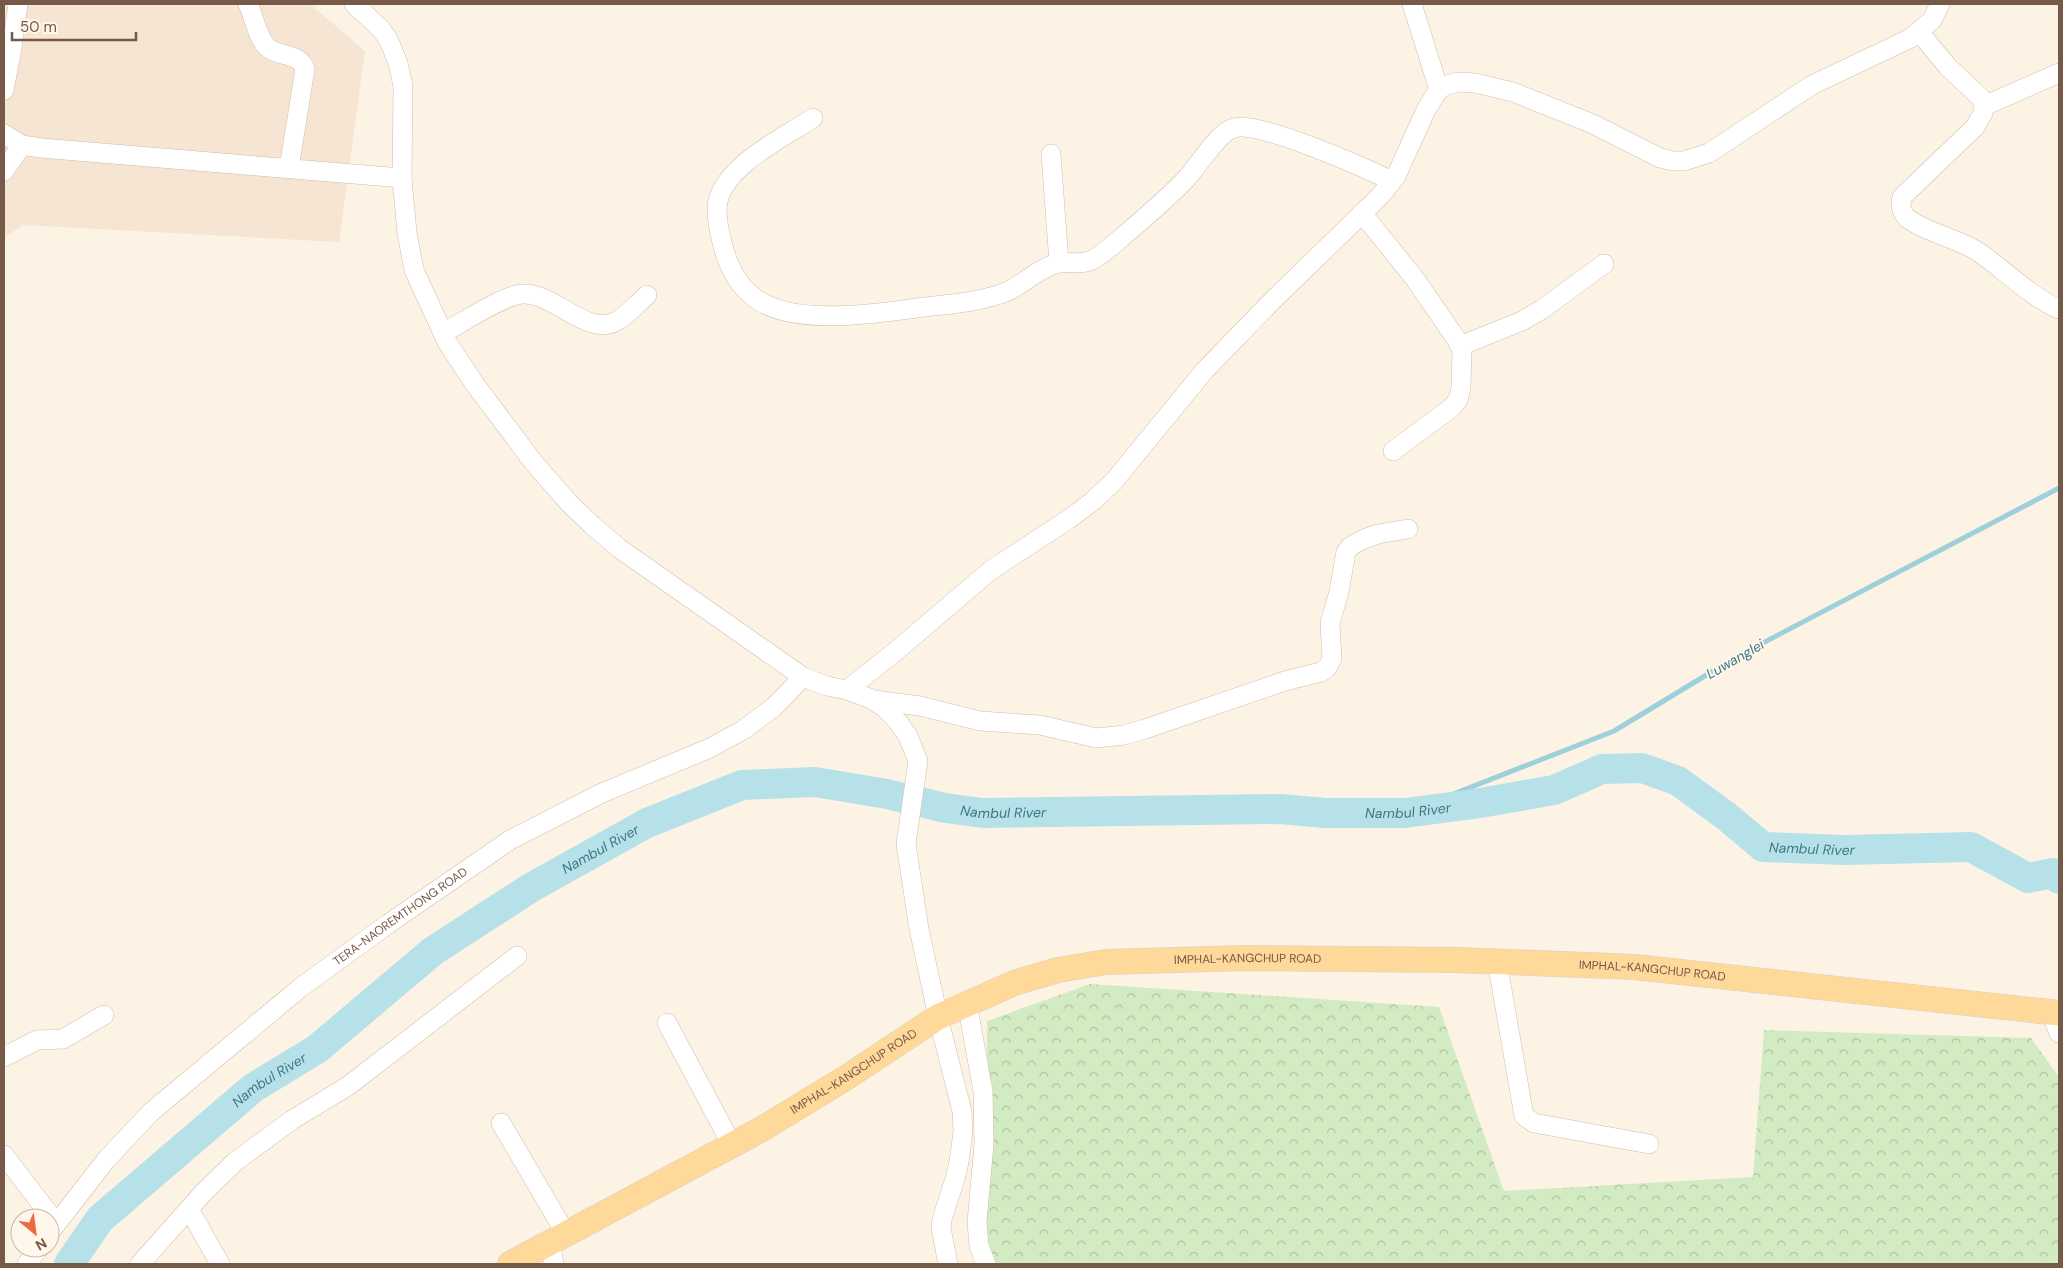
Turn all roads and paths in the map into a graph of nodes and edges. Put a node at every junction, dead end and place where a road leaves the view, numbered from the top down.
1 (18, 4) edge
2 (248, 4) edge
3 (354, 4) edge
4 (1412, 4) edge
5 (1940, 4) edge
6 (1919, 32) junction
7 (2059, 73) edge
8 (4, 90) edge
9 (1439, 90) junction
10 (1984, 106) junction
11 (813, 118) dead end
12 (4, 134) edge
13 (22, 145) junction
14 (1051, 154) dead end
15 (289, 168) junction
16 (4, 172) edge
17 (402, 178) junction
18 (1392, 181) junction
19 (1362, 213) junction
20 (1059, 263) junction
21 (1604, 264) dead end
22 (647, 294) dead end
23 (2059, 309) edge
24 (443, 333) junction
25 (1460, 346) junction
26 (1393, 451) dead end
27 (1408, 529) dead end
28 (803, 676) junction
29 (847, 690) junction
30 (872, 700) junction
31 (517, 956) dead end
32 (1497, 961) junction
33 (968, 1003) junction
34 (104, 1015) dead end
35 (938, 1017) junction
36 (2057, 1020) edge
37 (667, 1022) dead end
38 (4, 1057) edge
39 (501, 1123) dead end
40 (1649, 1144) dead end
41 (732, 1145) junction
42 (4, 1155) edge
43 (40, 1208) edge
44 (189, 1209) junction
45 (60, 1219) edge
46 (557, 1247) edge
47 (140, 1264) edge
48 (220, 1264) edge
49 (510, 1264) edge
50 (948, 1264) edge
51 (986, 1264) edge

1 - 8 street
2 - 15 street
3 - 17 street
4 - 9 street
5 - 6 street
6 - 9 street
6 - 10 street
7 - 10 street
9 - 18 street
10 - 23 street
11 - 20 street
12 - 13 street
13 - 15 street
13 - 16 street
14 - 20 street
15 - 17 street
17 - 24 street
18 - 19 street
18 - 20 street
19 - 25 street
19 - 29 street
21 - 25 street
22 - 24 street
24 - 28 street
25 - 26 street
27 - 30 street
28 - 29 street
28 - 45 street, TERA-NAOREMTHONG ROAD
29 - 30 street
30 - 35 street
31 - 44 street
32 - 33 main road, IMPHAL-KANGCHUP ROAD
32 - 36 main road, IMPHAL-KANGCHUP ROAD
32 - 40 street
33 - 35 main road, IMPHAL-KANGCHUP ROAD
33 - 51 street
34 - 38 street
35 - 41 main road, IMPHAL-KANGCHUP ROAD
35 - 50 street
37 - 41 street
39 - 46 street
41 - 46 main road, IMPHAL-KANGCHUP ROAD
42 - 43 street
44 - 47 street
44 - 48 street
46 - 49 main road, IMPHAL-KANGCHUP ROAD

